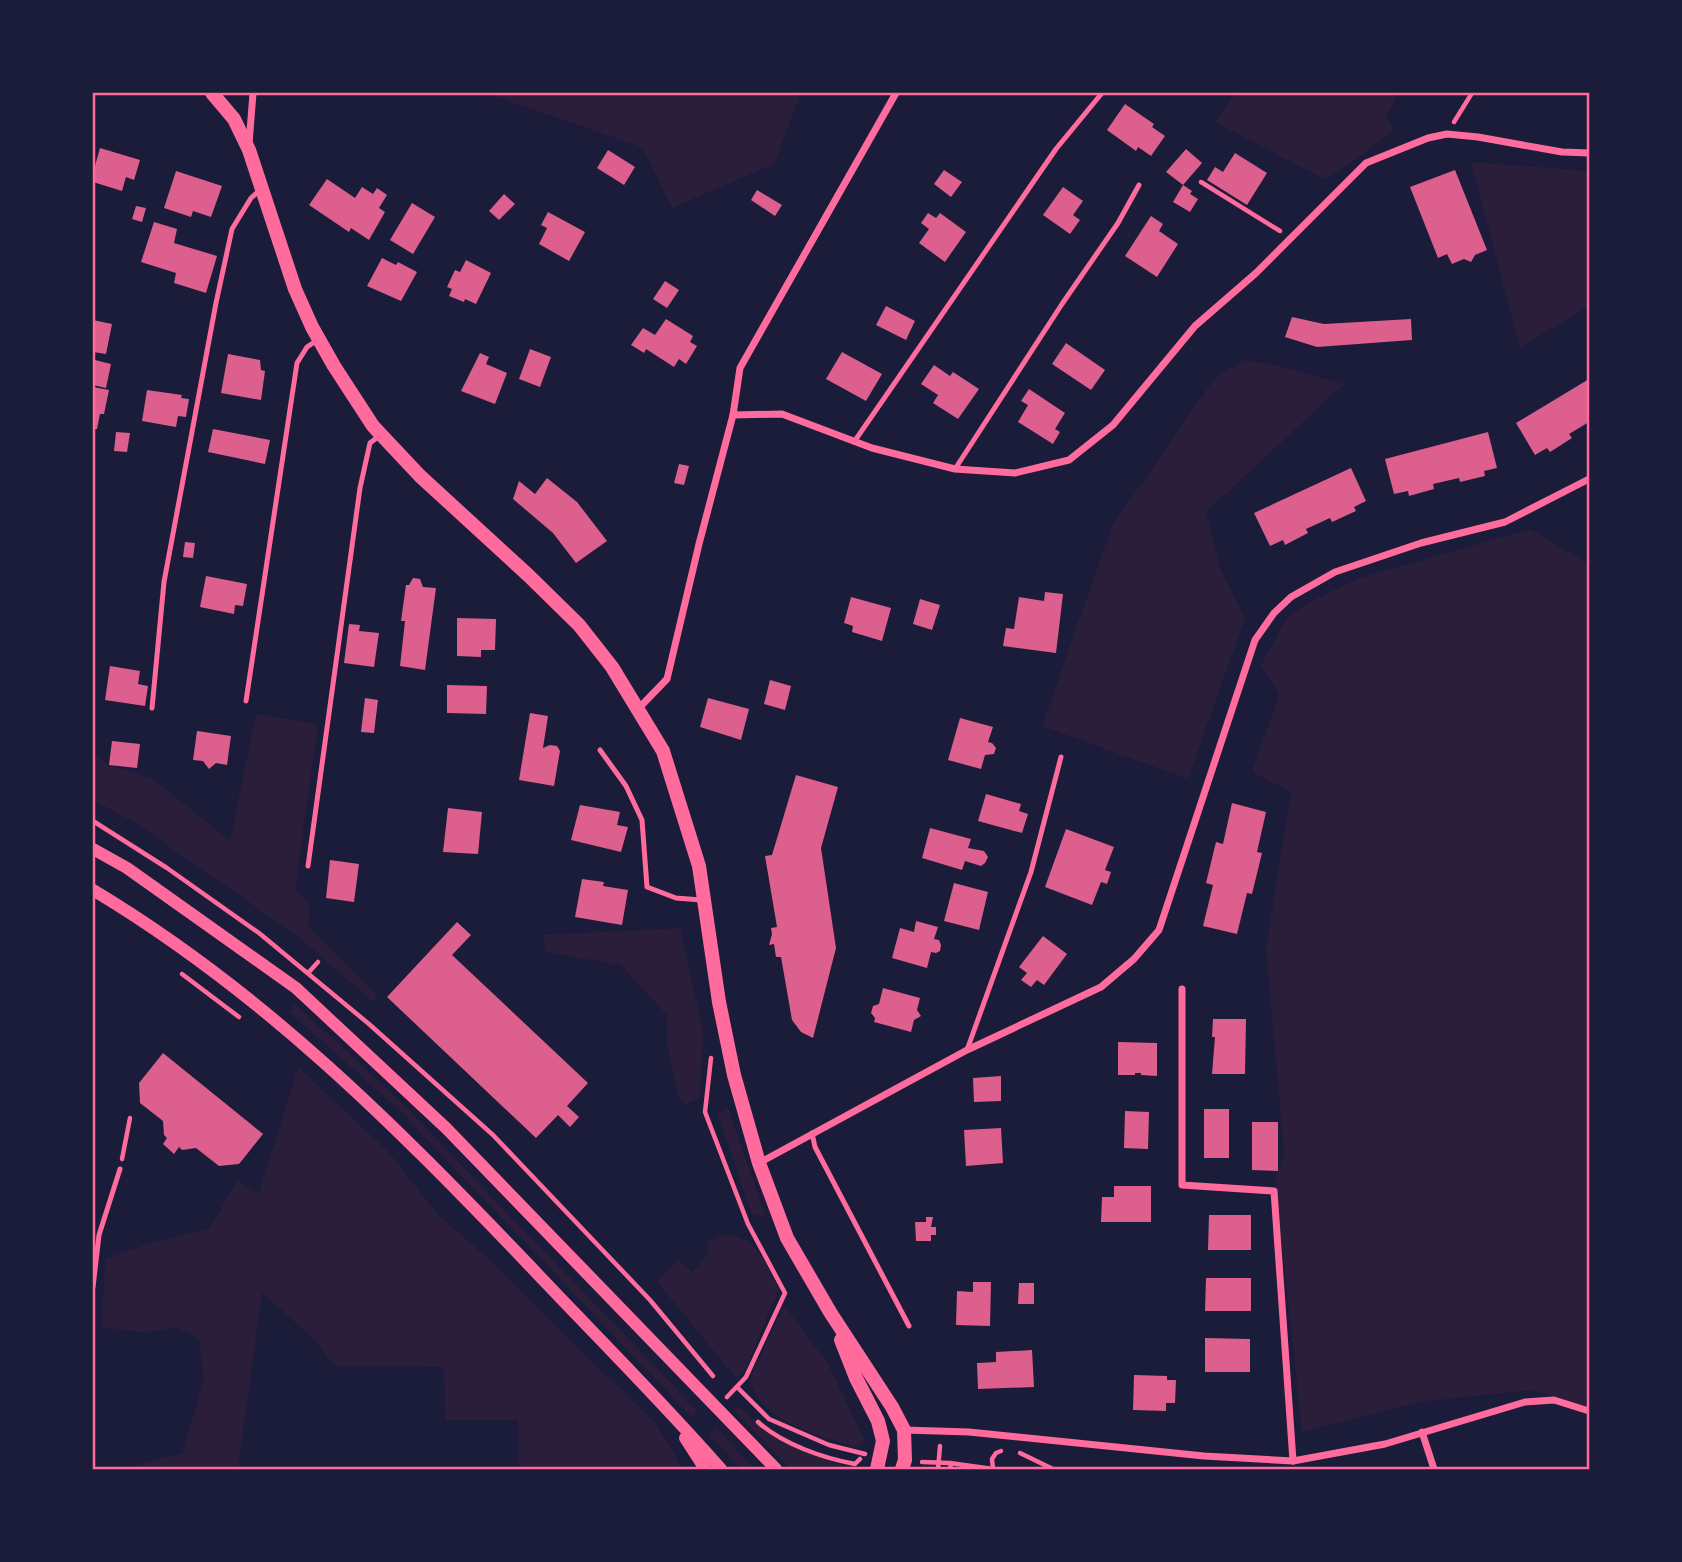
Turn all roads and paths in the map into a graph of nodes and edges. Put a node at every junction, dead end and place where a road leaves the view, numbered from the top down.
1 (212, 93) edge
2 (253, 93) edge
3 (896, 93) edge
4 (1102, 93) edge
5 (1472, 93) edge
6 (1447, 134) junction
7 (249, 150) junction
8 (1589, 153) edge
9 (1201, 182) dead end
10 (1139, 185) dead end
11 (262, 187) junction
12 (1292, 239) junction
13 (319, 339) junction
14 (733, 415) junction
15 (381, 435) junction
16 (854, 442) junction
17 (955, 470) junction
18 (1589, 479) edge
19 (246, 701) dead end
20 (152, 708) dead end
21 (639, 708) junction
22 (600, 750) dead end
23 (1061, 757) dead end
24 (93, 849) edge
25 (308, 866) dead end
26 (93, 890) edge
27 (704, 900) junction
28 (318, 962) dead end
29 (176, 968) dead end
30 (309, 972) dead end
31 (1182, 989) dead end
32 (249, 1025) dead end
33 (967, 1050) junction
34 (711, 1057) dead end
35 (130, 1118) dead end
36 (812, 1133) junction
37 (759, 1163) junction
38 (120, 1169) joint
39 (93, 1287) edge
40 (830, 1312) junction
41 (909, 1326) dead end
42 (737, 1387) junction
43 (717, 1406) junction
44 (1589, 1411) edge
45 (670, 1414) junction
46 (753, 1417) dead end
47 (904, 1430) junction
48 (942, 1431) junction
49 (1422, 1432) junction
50 (1016, 1451) dead end
51 (1293, 1461) junction
52 (938, 1466) edge
53 (951, 1466) edge
54 (705, 1469) edge
55 (722, 1469) edge
56 (776, 1469) edge
57 (877, 1469) edge
58 (902, 1469) edge
59 (993, 1469) edge
60 (1053, 1469) edge
61 (1434, 1469) edge

1 - 7 main road
2 - 7 street
3 - 14 street
4 - 16 lane
5 - 6 path
6 - 8 street
6 - 12 street
7 - 11 main road
9 - 12 path
10 - 17 lane
11 - 13 main road
11 - 20 lane
12 - 17 street
13 - 15 main road
13 - 19 lane
14 - 16 street
14 - 21 street
15 - 21 main road
15 - 25 lane
16 - 17 street
18 - 33 street
21 - 27 main road
22 - 27 lane
23 - 33 lane
24 - 43 street
26 - 45 street
27 - 37 main road
28 - 30 path
29 - 32 path
31 - 51 street
33 - 36 street
34 - 42 path
35 - 38 path
36 - 37 street
36 - 41 lane
37 - 40 main road
38 - 39 lane
40 - 47 main road
40 - 57 main road
42 - 43 path
42 - 46 path
43 - 56 street
44 - 49 street
45 - 54 street
45 - 55 street
47 - 48 street
47 - 58 main road
48 - 51 street
48 - 52 path
49 - 51 street
49 - 61 street
50 - 60 path
52 - 53 path
53 - 59 path

